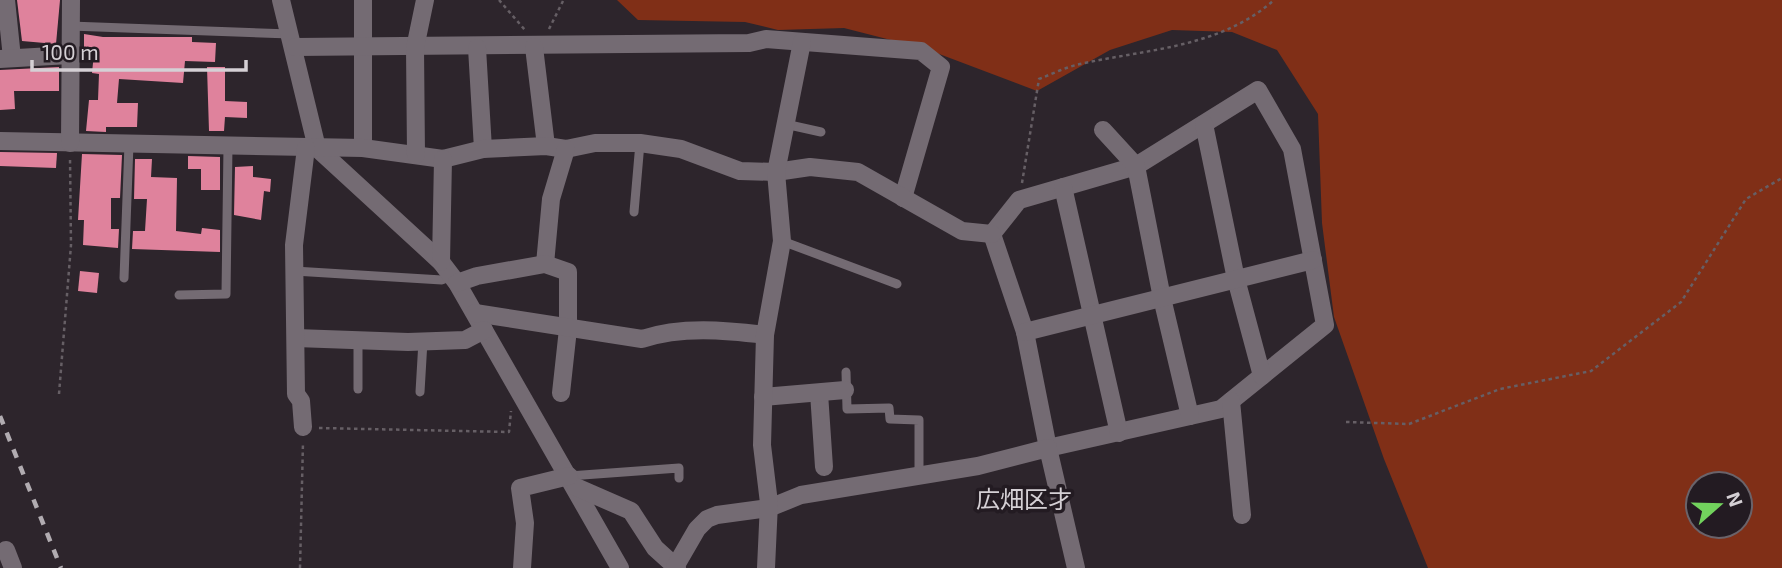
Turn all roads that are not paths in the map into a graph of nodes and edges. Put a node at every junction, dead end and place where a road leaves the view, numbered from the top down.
1 (6, 0) edge
2 (71, 0) edge
3 (281, 0) edge
4 (363, 0) edge
5 (425, 0) edge
6 (70, 26) junction
7 (292, 41) junction
8 (802, 42) junction
9 (534, 43) junction
10 (415, 48) junction
11 (477, 48) junction
12 (362, 49) junction
13 (69, 55) junction
14 (6, 58) edge
15 (785, 124) junction
16 (1204, 124) junction
17 (1103, 130) dead end
18 (821, 132) dead end
19 (0, 141) edge
20 (69, 143) junction
21 (640, 143) junction
22 (129, 144) junction
23 (228, 146) junction
24 (546, 146) junction
25 (312, 148) junction
26 (363, 148) junction
27 (483, 149) junction
28 (566, 149) junction
29 (416, 155) junction
30 (443, 159) junction
31 (1136, 166) junction
32 (776, 172) junction
33 (1063, 187) junction
34 (903, 198) junction
35 (634, 212) dead end
36 (992, 234) junction
37 (782, 241) junction
38 (1313, 260) junction
39 (545, 264) junction
40 (294, 271) junction
41 (450, 274) junction
42 (124, 278) dead end
43 (1236, 279) junction
44 (897, 284) dead end
45 (179, 295) dead end
46 (1162, 298) junction
47 (475, 313) junction
48 (1092, 316) junction
49 (568, 329) junction
50 (484, 330) junction
51 (1025, 332) junction
52 (765, 335) junction
53 (296, 338) junction
54 (358, 340) junction
55 (423, 341) junction
56 (1262, 376) junction
57 (846, 381) joint
58 (358, 389) dead end
59 (421, 392) dead end
60 (561, 393) dead end
61 (820, 393) junction
62 (763, 397) junction
63 (1231, 401) junction
64 (1190, 416) junction
65 (303, 427) road end
66 (1119, 433) junction
67 (1048, 448) junction
68 (824, 467) dead end
69 (679, 478) dead end
70 (919, 478) junction
71 (573, 482) junction
72 (769, 508) junction
73 (1242, 515) dead end
74 (6, 550) dead end
75 (676, 567) edge
76 (13, 568) edge
77 (522, 568) edge
78 (620, 568) edge
79 (766, 568) edge
80 (1076, 568) edge

1 - 14 street
2 - 6 street
3 - 7 street
4 - 12 street
5 - 10 street
6 - 7 lane
6 - 13 street
7 - 12 street
7 - 25 street
8 - 9 street
8 - 15 street
8 - 34 street
9 - 11 street
9 - 24 street
10 - 11 street
10 - 12 street
10 - 29 street
11 - 27 street
12 - 26 street
13 - 14 street
13 - 20 street
15 - 18 lane
15 - 32 street
16 - 31 street
16 - 38 street
16 - 43 street
17 - 31 street
19 - 20 street
20 - 22 street
21 - 28 street
21 - 32 street
21 - 35 lane
22 - 23 street
22 - 42 lane
23 - 25 street
23 - 45 lane
24 - 27 street
24 - 28 street
25 - 26 street
25 - 40 street
25 - 41 street
26 - 29 street
27 - 30 street
28 - 39 street
29 - 30 street
30 - 41 street
31 - 33 street
31 - 46 street
32 - 34 street
32 - 37 street
33 - 36 street
33 - 48 street
34 - 36 street
36 - 51 street
37 - 44 lane
37 - 52 street
38 - 43 street
38 - 56 street
39 - 41 street
39 - 49 street
40 - 41 lane
40 - 53 street
41 - 47 street
43 - 46 street
43 - 56 street
46 - 48 street
46 - 64 street
47 - 49 street
47 - 50 street
48 - 51 street
48 - 66 street
49 - 52 street
49 - 60 street
50 - 55 street
50 - 71 street
51 - 67 street
52 - 62 street
53 - 54 street
53 - 65 street
54 - 55 street
54 - 58 lane
55 - 59 lane
56 - 63 street
57 - 61 street
57 - 70 lane
61 - 62 street
61 - 68 street
62 - 72 street
63 - 64 street
63 - 73 street
64 - 66 street
66 - 67 street
67 - 70 street
67 - 80 street
69 - 71 lane
70 - 72 street
71 - 75 street
71 - 77 street
71 - 78 street
72 - 75 street
72 - 79 street
74 - 76 street

